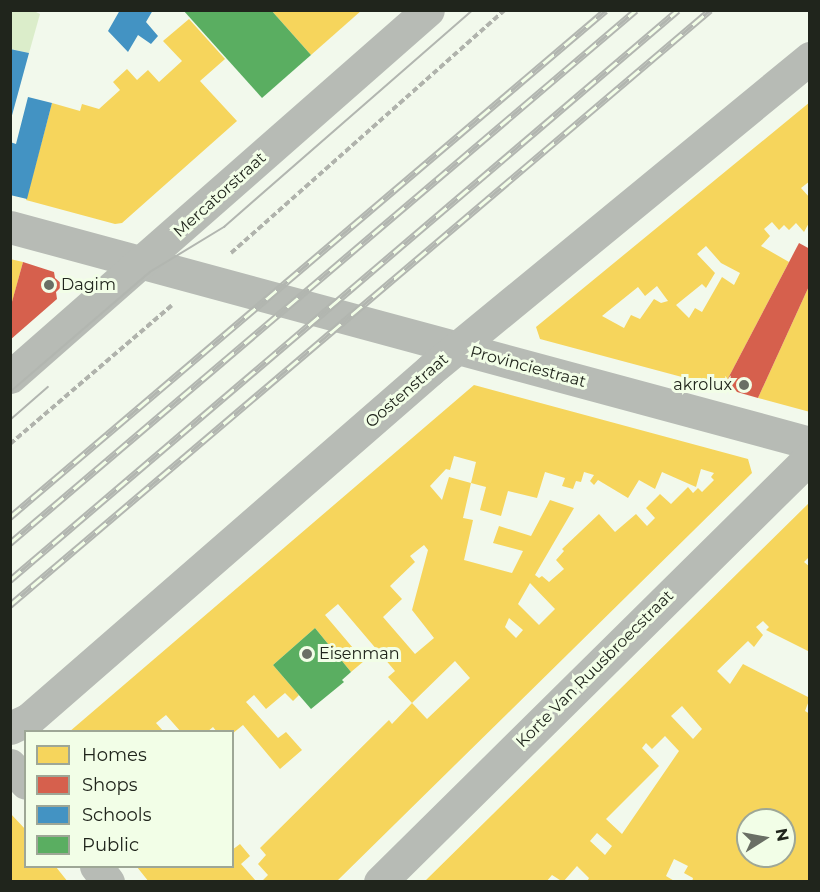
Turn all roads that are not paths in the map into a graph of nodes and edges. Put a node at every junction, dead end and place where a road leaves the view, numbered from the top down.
1 (428, 10) edge
2 (810, 58) edge
3 (10, 227) edge
4 (143, 263) junction
5 (457, 348) junction
6 (10, 377) edge
7 (810, 443) edge
8 (810, 458) edge
9 (10, 728) edge
10 (10, 765) edge
11 (24, 781) edge
12 (97, 868) edge
13 (108, 882) edge
14 (380, 882) edge

1 - 4 street, Mercatorstraat
2 - 5 street, Oostenstraat
3 - 4 street, Provinciestraat
4 - 5 street, Provinciestraat
4 - 6 street, Mercatorstraat
5 - 7 street, Provinciestraat
5 - 9 street, Oostenstraat
8 - 14 street, Korte Van Ruusbroecstraat
10 - 11 street
12 - 13 street

